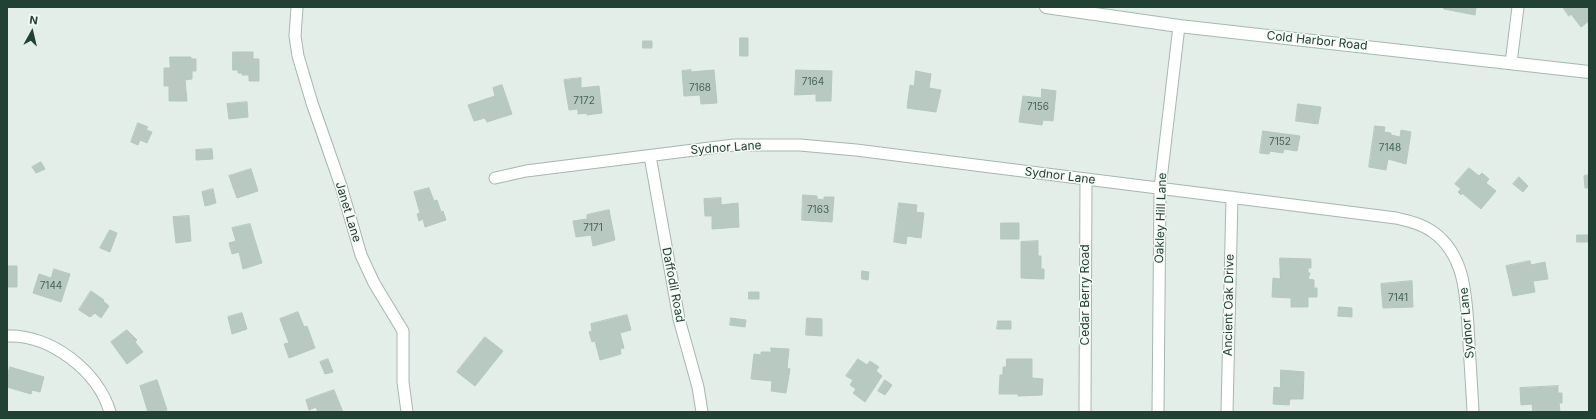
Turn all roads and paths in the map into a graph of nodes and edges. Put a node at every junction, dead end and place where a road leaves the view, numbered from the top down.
1 (297, 7) edge
2 (1046, 7) edge
3 (1518, 7) edge
4 (1179, 26) junction
5 (1511, 63) junction
6 (1589, 72) edge
7 (650, 156) junction
8 (495, 178) dead end
9 (1086, 179) junction
10 (1160, 188) junction
11 (1232, 197) junction
12 (7, 336) edge
13 (110, 412) edge
14 (407, 412) edge
15 (702, 412) edge
16 (1085, 412) edge
17 (1158, 412) edge
18 (1227, 412) edge
19 (1473, 412) edge

1 - 14 street, Janet Lane
2 - 4 main road, Cold Harbor Road
3 - 5 street
4 - 5 main road, Cold Harbor Road
4 - 10 street, Oakley Hill Lane
5 - 6 main road, Cold Harbor Road
7 - 8 street, Sydnor Lane
7 - 9 street, Sydnor Lane
7 - 15 street, Daffodil Road
9 - 10 street, Sydnor Lane
9 - 16 street, Cedar Berry Road
10 - 11 street, Sydnor Lane
10 - 17 street, Oakley Hill Lane
11 - 18 street, Ancient Oak Drive
11 - 19 street, Sydnor Lane
12 - 13 street

